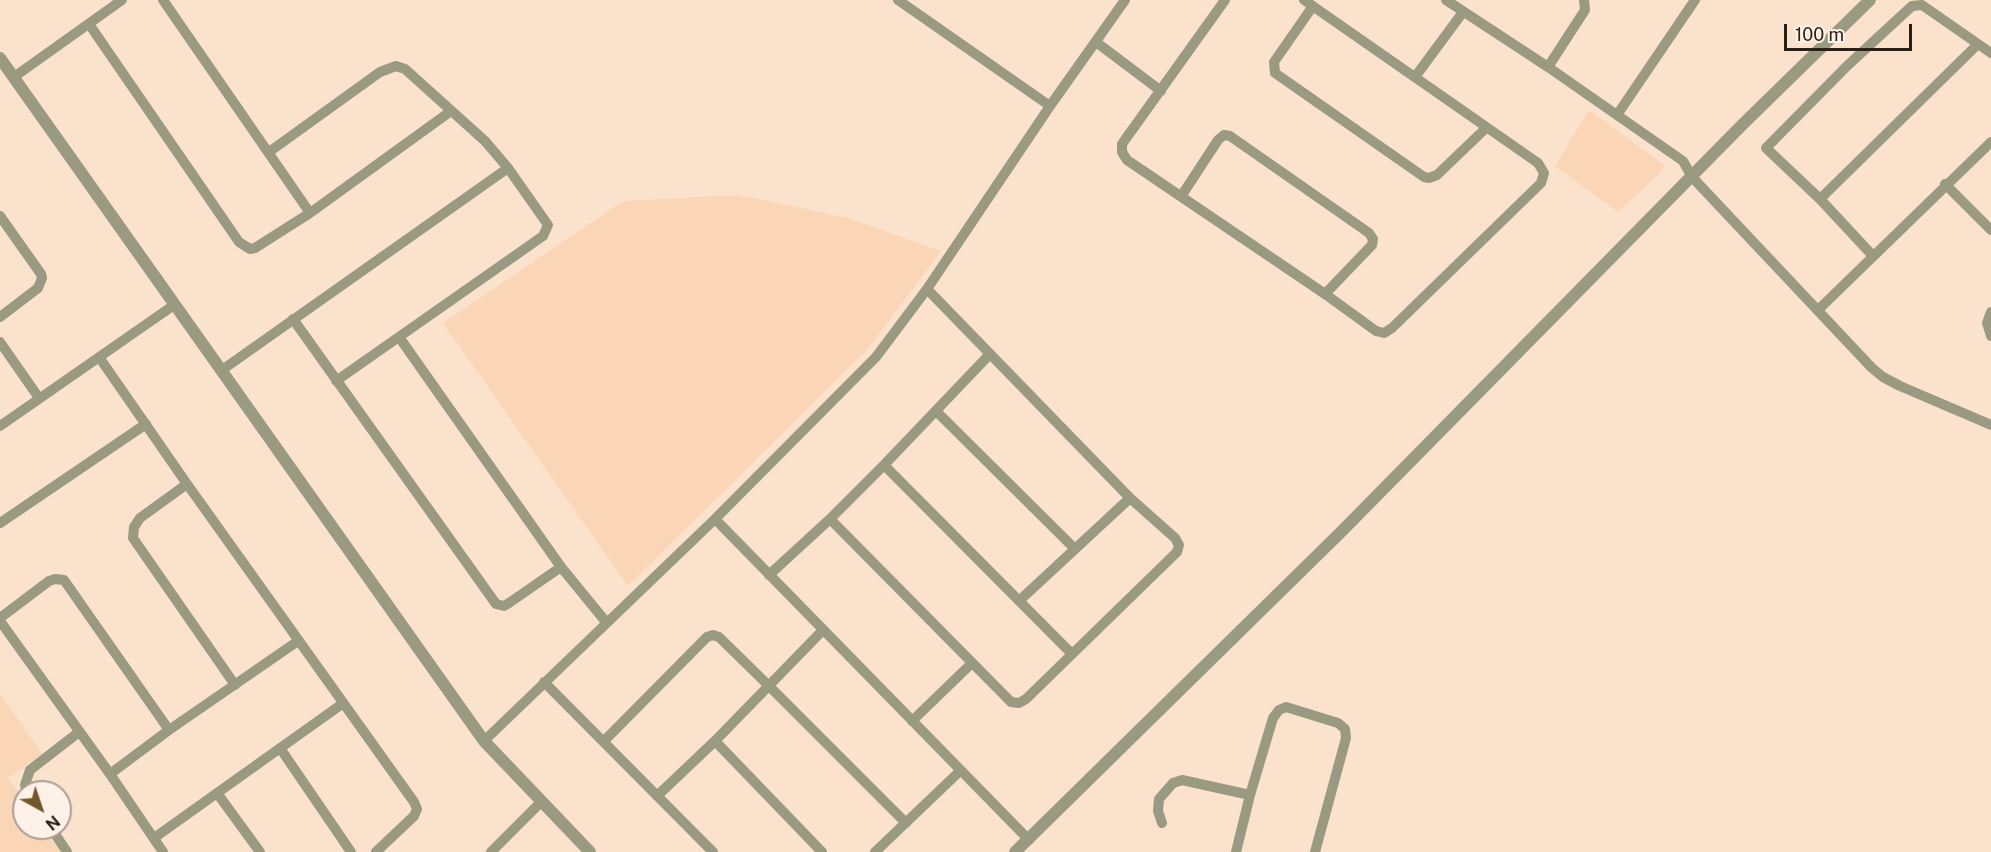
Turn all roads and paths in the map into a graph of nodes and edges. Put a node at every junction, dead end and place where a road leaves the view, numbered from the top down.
1 (122, 0) edge
2 (164, 0) edge
3 (898, 0) edge
4 (1125, 0) edge
5 (1225, 0) edge
6 (1446, 0) edge
7 (1584, 0) edge
8 (1695, 0) edge
9 (1870, 0) edge
10 (1308, 3) edge
11 (1463, 12) junction
12 (89, 24) junction
13 (1096, 42) junction
14 (1978, 44) junction
15 (1991, 52) edge
16 (0, 58) edge
17 (1548, 67) junction
18 (14, 77) junction
19 (1415, 77) junction
20 (1161, 90) junction
21 (1050, 106) junction
22 (451, 111) junction
23 (1617, 115) junction
24 (1486, 128) junction
25 (1991, 142) edge
26 (269, 152) junction
27 (508, 168) junction
28 (1692, 177) junction
29 (1945, 184) junction
30 (1182, 195) junction
31 (1820, 199) junction
32 (310, 213) junction
33 (0, 216) edge
34 (1991, 230) edge
35 (1873, 256) junction
36 (927, 289) junction
37 (1325, 294) junction
38 (174, 304) junction
39 (1818, 310) junction
40 (1991, 312) edge
41 (0, 317) edge
42 (293, 319) junction
43 (1991, 336) edge
44 (399, 337) junction
45 (0, 342) edge
46 (990, 354) junction
47 (99, 357) junction
48 (222, 370) junction
49 (336, 381) junction
50 (39, 398) junction
51 (937, 412) junction
52 (146, 424) junction
53 (1991, 425) edge
54 (0, 426) edge
55 (884, 465) junction
56 (187, 484) junction
57 (1130, 498) junction
58 (715, 519) junction
59 (830, 519) junction
60 (0, 523) edge
61 (1074, 548) junction
62 (561, 567) junction
63 (769, 575) junction
64 (1019, 601) junction
65 (0, 619) edge
66 (606, 622) junction
67 (823, 630) junction
68 (298, 641) junction
69 (1072, 654) junction
70 (972, 663) junction
71 (544, 682) junction
72 (235, 685) junction
73 (768, 685) junction
74 (342, 704) junction
75 (912, 721) junction
76 (169, 730) junction
77 (79, 732) junction
78 (484, 741) junction
79 (604, 741) junction
80 (715, 741) junction
81 (280, 748) junction
82 (960, 771) junction
83 (110, 774) junction
84 (26, 780) edge
85 (217, 793) junction
86 (1250, 795) junction
87 (657, 796) junction
88 (541, 802) junction
89 (906, 823) junction
90 (1162, 823) dead end
91 (154, 838) junction
92 (1029, 840) junction
93 (163, 852) edge
94 (260, 852) edge
95 (351, 852) edge
96 (376, 852) edge
97 (491, 852) edge
98 (590, 852) edge
99 (713, 852) edge
100 (822, 852) edge
101 (875, 852) edge
102 (1015, 852) edge
103 (1236, 852) edge
104 (1315, 852) edge

1 - 12 street
2 - 26 street
3 - 21 street
4 - 13 street
5 - 20 street
6 - 11 street
7 - 17 street
8 - 23 street
9 - 28 street
10 - 19 street
10 - 24 street
11 - 17 street
11 - 19 street
12 - 18 street
12 - 32 street
13 - 20 street
13 - 21 street
14 - 15 street
14 - 31 street
14 - 31 street
16 - 18 street
17 - 23 street
18 - 38 street
19 - 24 street
20 - 30 street
21 - 36 street
22 - 26 street
22 - 27 street
22 - 32 street
23 - 28 street
24 - 37 street
25 - 29 street
26 - 32 street
27 - 42 street
27 - 44 street
28 - 39 street
28 - 92 street
29 - 34 street
29 - 35 street
30 - 37 street
30 - 37 street
31 - 35 street
33 - 41 street
35 - 39 street
36 - 46 street
36 - 58 street
38 - 47 street
38 - 48 street
39 - 53 street
40 - 43 street
42 - 48 street
42 - 49 street
44 - 49 street
44 - 62 street
45 - 50 street
46 - 51 street
46 - 57 street
47 - 50 street
47 - 52 street
48 - 78 street
49 - 62 street
50 - 54 street
51 - 55 street
51 - 61 street
52 - 56 street
52 - 60 street
55 - 59 street
55 - 64 street
56 - 68 street
56 - 72 street
57 - 61 street
57 - 69 street
58 - 63 street
58 - 66 street
59 - 63 street
59 - 70 street
61 - 64 street
62 - 66 street
63 - 67 street
64 - 69 street
65 - 76 street
65 - 77 street
66 - 71 street
67 - 73 street
67 - 75 street
68 - 72 street
68 - 74 street
69 - 70 street
70 - 75 street
71 - 78 street
71 - 79 street
72 - 76 street
73 - 79 street
73 - 80 street
73 - 89 street
74 - 81 street
74 - 96 street
75 - 82 street
76 - 83 street
77 - 83 street
77 - 84 street
78 - 88 street
79 - 87 street
80 - 87 street
80 - 100 street
81 - 85 street
81 - 95 street
82 - 89 street
82 - 92 street
83 - 91 street
85 - 91 street
85 - 94 street
86 - 90 street
86 - 103 street
86 - 104 street
87 - 99 street
88 - 97 street
88 - 98 street
89 - 101 street
91 - 93 street
92 - 102 street

